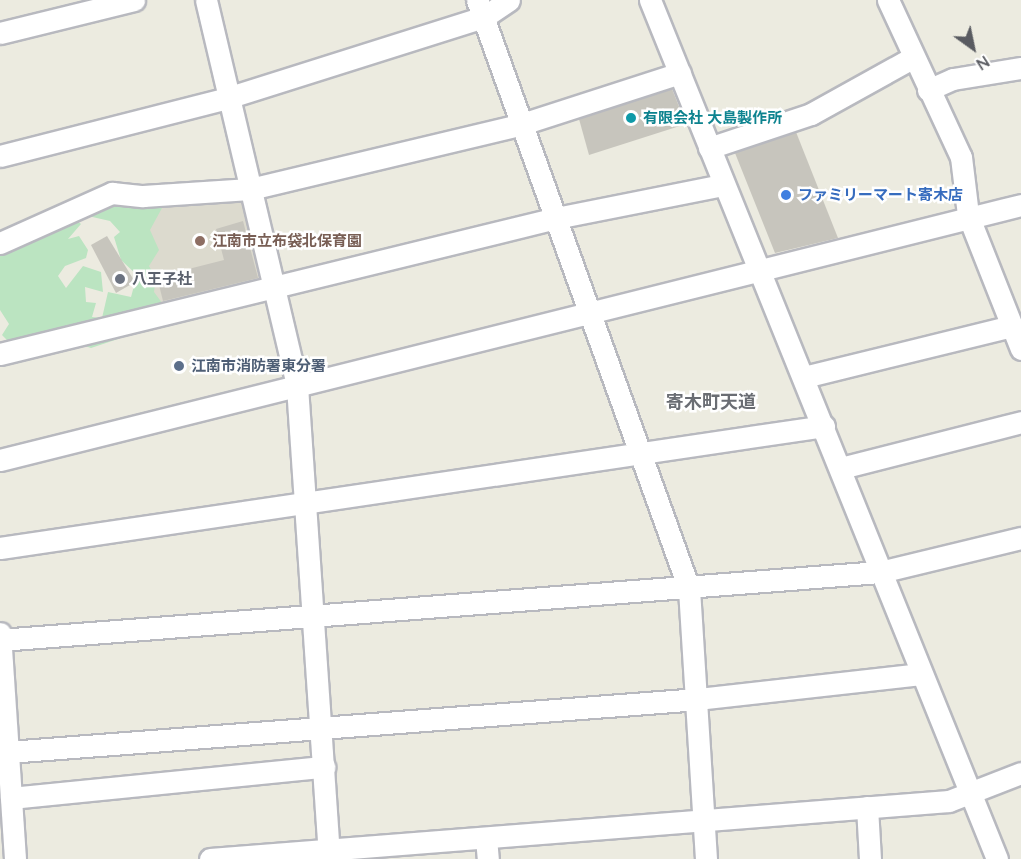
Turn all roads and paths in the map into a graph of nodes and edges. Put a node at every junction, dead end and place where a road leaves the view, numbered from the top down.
1 (134, 0) edge
2 (206, 0) edge
3 (509, 0) edge
4 (650, 0) edge
5 (888, 0) edge
6 (480, 9) edge
7 (0, 33) edge
8 (912, 58) junction
9 (1021, 68) edge
10 (680, 73) junction
11 (928, 90) junction
12 (227, 98) junction
13 (522, 124) junction
14 (708, 148) junction
15 (0, 156) edge
16 (722, 185) junction
17 (250, 189) junction
18 (1021, 205) edge
19 (968, 215) junction
20 (556, 218) junction
21 (0, 243) edge
22 (762, 271) junction
23 (273, 286) junction
24 (590, 316) junction
25 (1015, 327) edge
26 (1021, 349) edge
27 (0, 354) edge
28 (804, 377) junction
29 (297, 386) junction
30 (1021, 422) edge
31 (824, 426) junction
32 (640, 453) junction
33 (0, 460) edge
34 (841, 468) junction
35 (308, 502) junction
36 (1021, 538) edge
37 (0, 548) edge
38 (880, 572) junction
39 (689, 589) junction
40 (315, 617) junction
41 (0, 633) edge
42 (0, 640) edge
43 (920, 674) junction
44 (698, 699) junction
45 (322, 728) junction
46 (3, 730) edge
47 (8, 752) junction
48 (324, 767) junction
49 (1021, 773) edge
50 (970, 793) junction
51 (10, 798) junction
52 (867, 807) junction
53 (703, 820) junction
54 (487, 849) edge
55 (329, 856) edge
56 (15, 859) edge
57 (210, 859) edge
58 (706, 859) edge
59 (870, 859) edge
60 (997, 859) edge

1 - 7 street
2 - 12 street
3 - 6 street
4 - 10 street
5 - 8 street
6 - 12 street
6 - 13 street
8 - 11 street
8 - 14 street
9 - 11 street
10 - 13 street
10 - 14 street
11 - 19 street
12 - 15 street
12 - 17 street
13 - 17 street
13 - 20 street
14 - 16 street
16 - 20 street
16 - 22 street
17 - 21 street
17 - 23 street
18 - 19 street
19 - 22 street
19 - 25 street
20 - 23 street
20 - 24 street
22 - 24 street
22 - 28 street
23 - 27 street
23 - 29 street
24 - 29 street
24 - 32 street
25 - 26 street
25 - 28 street
28 - 31 street
29 - 33 street
29 - 35 street
30 - 34 street
31 - 32 street
31 - 34 street
32 - 35 street
32 - 39 street
34 - 38 street
35 - 37 street
35 - 40 street
36 - 38 street
38 - 39 street
38 - 43 street
39 - 40 street
39 - 44 street
40 - 42 street
40 - 45 street
41 - 42 street
42 - 46 street
43 - 44 street
43 - 50 street
44 - 45 street
44 - 53 street
45 - 47 street
45 - 48 street
46 - 47 street
47 - 51 street
48 - 51 street
48 - 55 street
49 - 50 street
50 - 52 street
50 - 60 street
51 - 56 street
52 - 53 street
52 - 59 street
53 - 54 street
53 - 58 street
54 - 55 street
55 - 57 street

